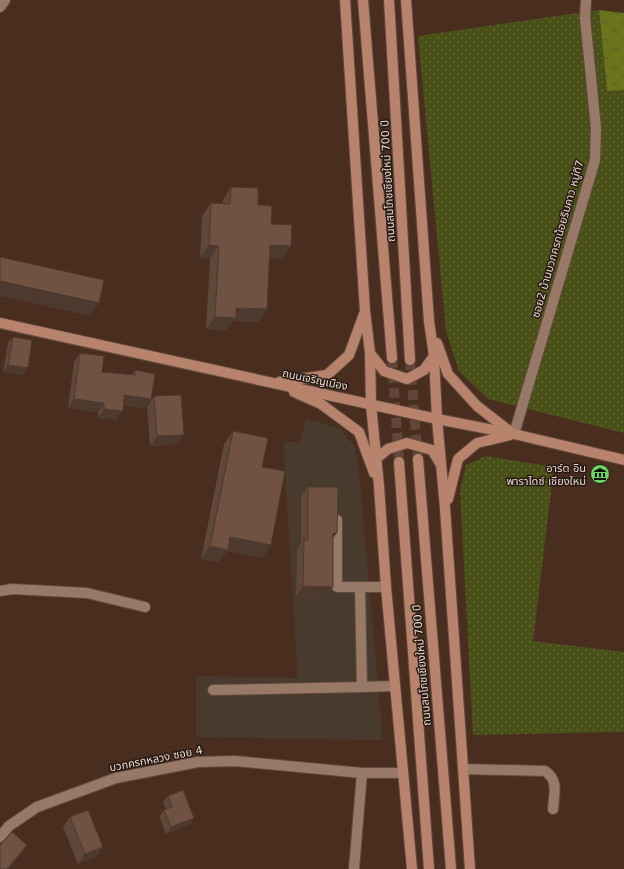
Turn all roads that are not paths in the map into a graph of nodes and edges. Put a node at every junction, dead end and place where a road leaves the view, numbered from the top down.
1 (5, 0) edge
2 (345, 0) edge
3 (363, 0) edge
4 (389, 0) edge
5 (406, 0) edge
6 (586, 0) edge
7 (0, 7) edge
8 (365, 311) junction
9 (429, 322) junction
10 (0, 323) edge
11 (370, 353) junction
12 (434, 356) junction
13 (392, 358) tunnel mouth
14 (410, 360) tunnel mouth
15 (273, 383) junction
16 (371, 405) junction
17 (437, 419) junction
18 (514, 434) junction
19 (376, 458) junction
20 (418, 459) tunnel mouth
21 (624, 460) edge
22 (399, 462) tunnel mouth
23 (442, 465) junction
24 (379, 486) junction
25 (446, 508) junction
26 (337, 512) edge
27 (360, 587) junction
28 (386, 587) junction
29 (0, 591) edge
30 (145, 606) dead end
31 (395, 686) junction
32 (362, 687) junction
33 (213, 690) dead end
34 (463, 769) junction
35 (362, 773) junction
36 (403, 773) junction
37 (553, 809) dead end
38 (0, 836) edge
39 (354, 869) edge
40 (412, 869) edge
41 (429, 869) edge
42 (450, 869) edge
43 (470, 869) edge

1 - 7 street
2 - 8 main road
3 - 13 main road, ถนนสมโภชเชียงใหม่ 700 ปี
4 - 14 main road, ถนนสมโภชเชียงใหม่ 700 ปี
5 - 9 main road
6 - 18 street, ซอย2 บ้านบวกครกน้อยริมคาว หมู่ที7
8 - 11 main road
8 - 15 main road
9 - 12 main road
9 - 18 main road
10 - 15 main road, ถนนเจริญเมือง
11 - 12 main road
11 - 16 main road
12 - 17 main road
15 - 16 main road, ถนนเจริญเมือง
15 - 24 main road
16 - 17 main road, ถนนเจริญเมือง
16 - 19 main road
17 - 18 main road, ถนนเจริญเมือง
17 - 23 main road
18 - 21 main road, ถนนเจริญเมือง
18 - 25 main road
19 - 23 main road
19 - 24 main road
20 - 42 main road, ถนนสมโภชเชียงใหม่ 700 ปี
22 - 41 main road, ถนนสมโภชเชียงใหม่ 700 ปี
23 - 25 main road
24 - 28 main road
25 - 34 main road
26 - 27 street
27 - 28 street
27 - 32 street
28 - 31 main road
29 - 30 street
31 - 32 street
31 - 36 main road
32 - 33 street
34 - 37 street
34 - 43 main road
35 - 36 street, บวกครกหลวง ซอย 4
35 - 38 street, บวกครกหลวง ซอย 4
35 - 39 street
36 - 40 main road

